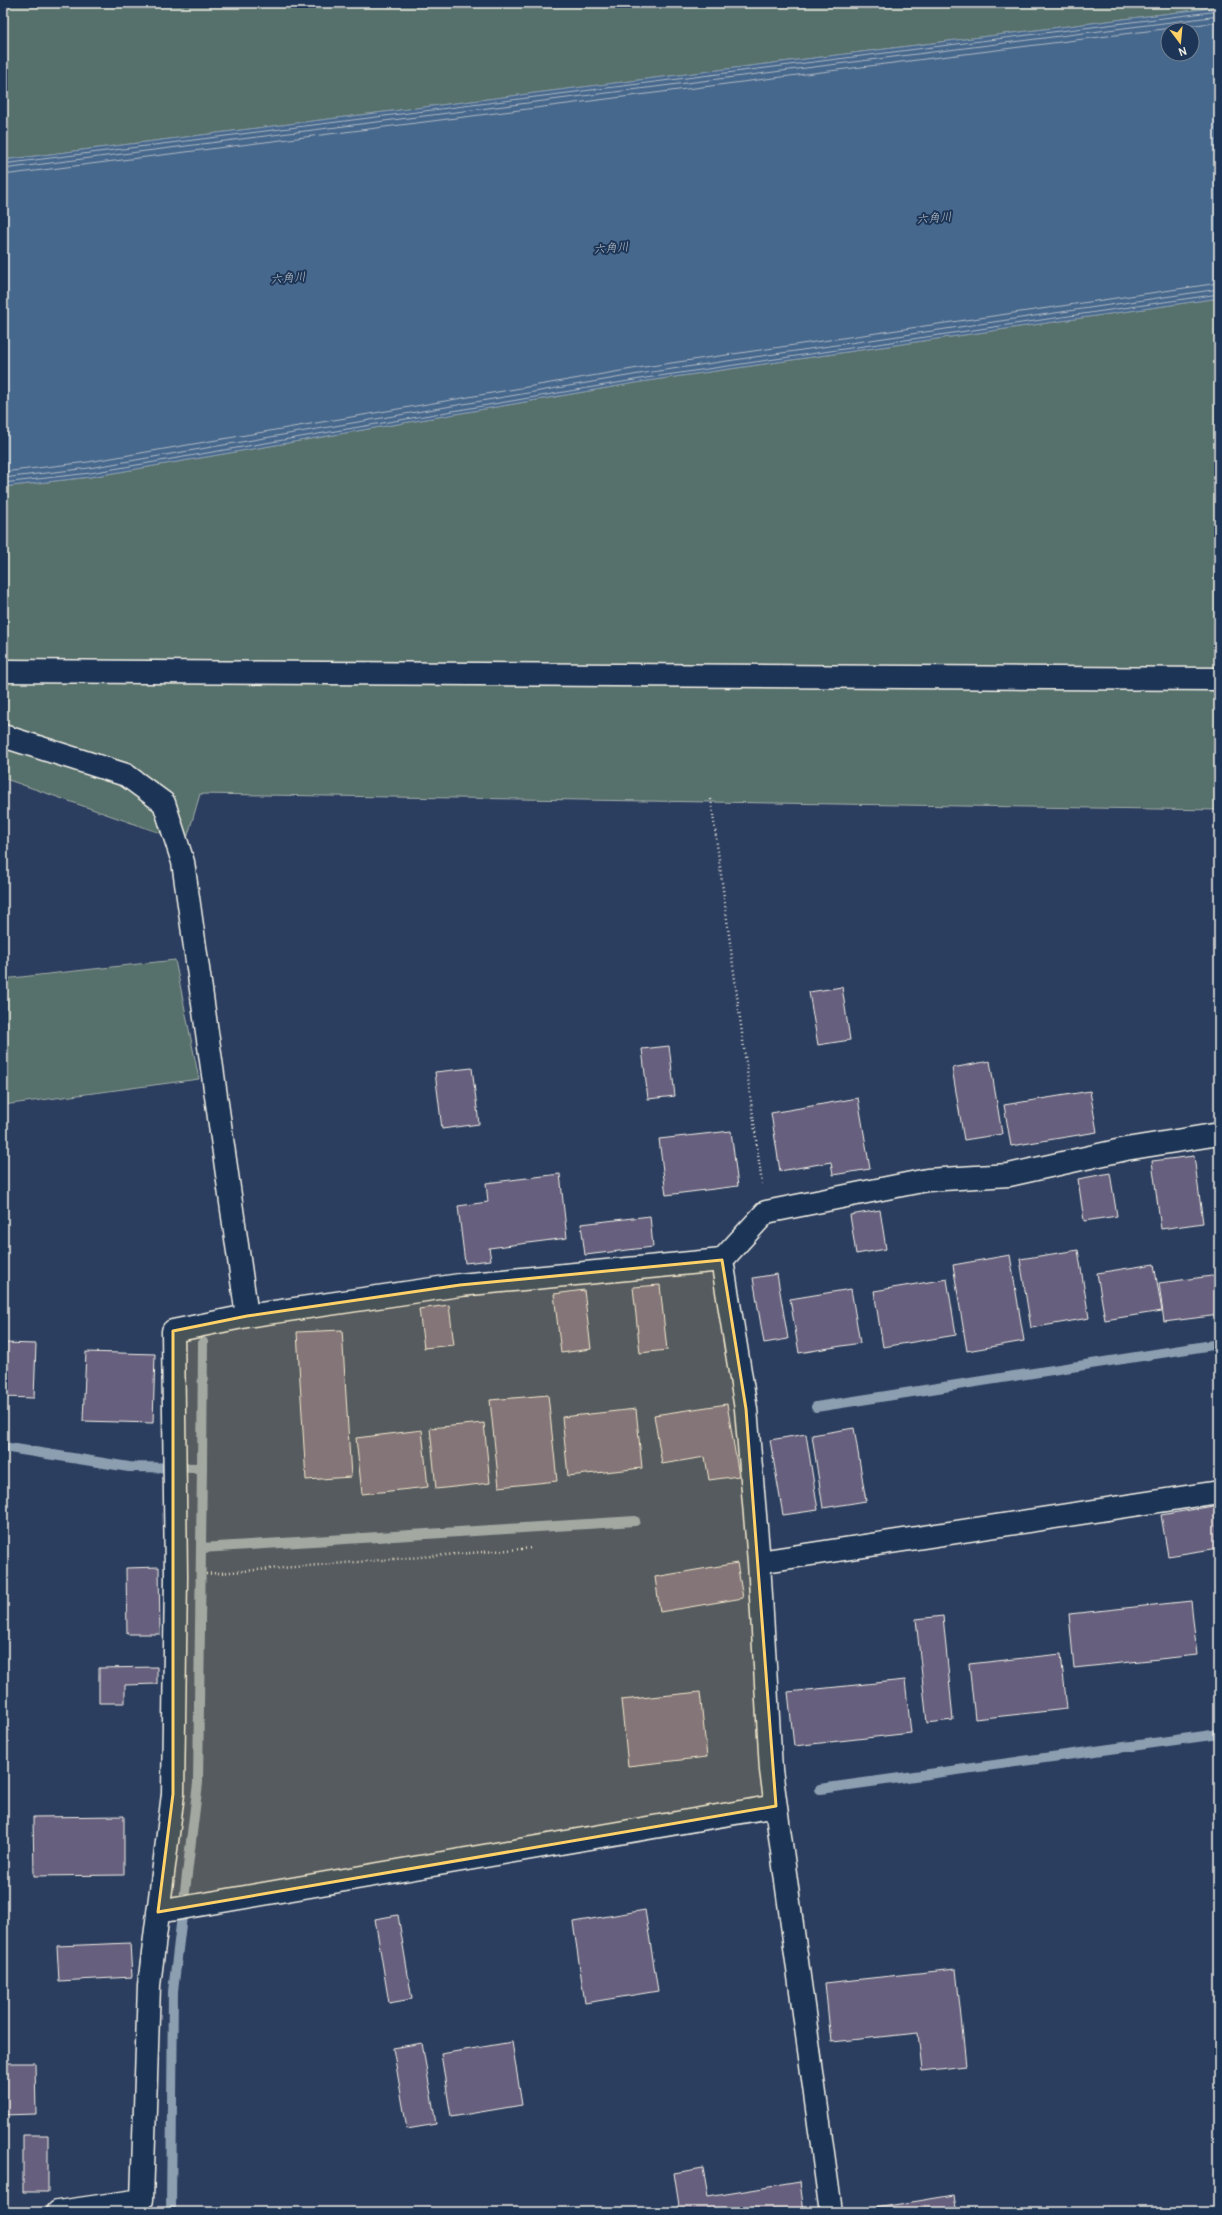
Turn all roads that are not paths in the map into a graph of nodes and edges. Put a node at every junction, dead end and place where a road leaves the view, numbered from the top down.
1 (3, 671) edge
2 (1219, 679) edge
3 (3, 736) edge
4 (1219, 1134) edge
5 (722, 1260) junction
6 (247, 1316) junction
7 (1219, 1492) edge
8 (759, 1562) junction
9 (776, 1806) junction
10 (158, 1912) junction
11 (58, 2212) edge
12 (831, 2212) edge

1 - 2 street
3 - 6 street
4 - 5 street
5 - 6 street
5 - 8 street
6 - 10 street
7 - 8 street
8 - 9 street
9 - 10 street
9 - 12 street
10 - 11 street

